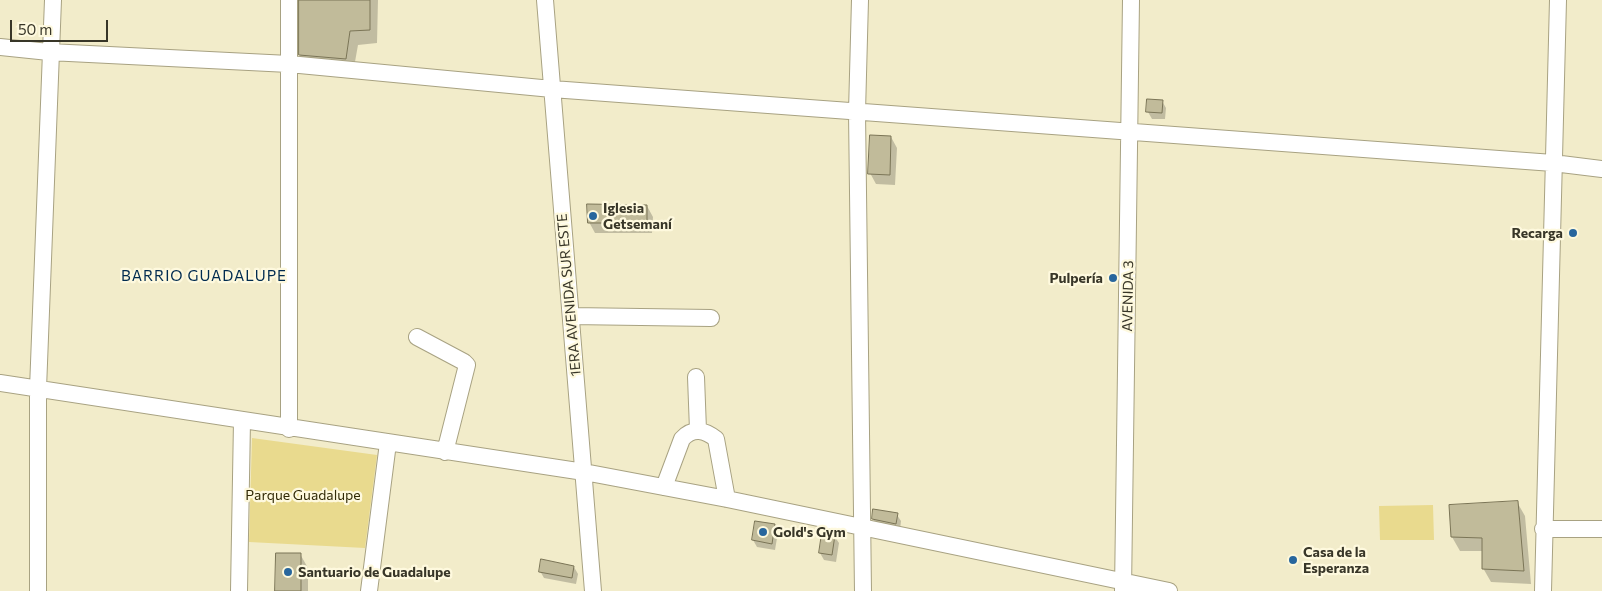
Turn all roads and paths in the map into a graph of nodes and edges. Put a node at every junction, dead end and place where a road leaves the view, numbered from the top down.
1 (52, 0) edge
2 (289, 0) edge
3 (545, 0) edge
4 (860, 0) edge
5 (1131, 0) edge
6 (1558, 0) edge
7 (0, 47) edge
8 (49, 52) junction
9 (289, 64) junction
10 (552, 89) junction
11 (857, 112) junction
12 (1131, 130) junction
13 (1553, 163) junction
14 (1602, 169) edge
15 (571, 316) junction
16 (711, 318) dead end
17 (417, 337) dead end
18 (696, 377) dead end
19 (0, 383) edge
20 (38, 389) junction
21 (242, 421) junction
22 (289, 429) junction
23 (698, 430) junction
24 (388, 443) junction
25 (446, 452) junction
26 (584, 472) junction
27 (664, 487) junction
28 (727, 499) junction
29 (862, 527) junction
30 (1543, 529) junction
31 (1602, 529) edge
32 (1123, 587) edge
33 (38, 591) edge
34 (239, 591) edge
35 (369, 591) edge
36 (593, 591) edge
37 (863, 591) edge
38 (1169, 591) edge
39 (1543, 591) edge

1 - 8 street
2 - 9 street
3 - 10 street, 1ERA AVENIDA SUR ESTE
4 - 11 street
5 - 12 street, AVENIDA 3
6 - 13 street
7 - 8 street
8 - 9 street
8 - 20 street
9 - 10 street
9 - 22 street
10 - 11 street
10 - 15 street, 1ERA AVENIDA SUR ESTE
11 - 12 street
11 - 29 street
12 - 13 street
12 - 32 street, AVENIDA 3
13 - 14 street
13 - 30 street
15 - 16 street
15 - 26 street, 1ERA AVENIDA SUR ESTE
17 - 25 street
18 - 23 street
19 - 20 street
20 - 21 street
20 - 33 street
21 - 22 street
21 - 34 street
22 - 24 street
23 - 27 street
23 - 28 street
24 - 25 street
24 - 35 street
25 - 26 street
26 - 27 street
26 - 36 street, 1ERA AVENIDA SUR ESTE
27 - 28 street
28 - 29 street
29 - 32 street
29 - 37 street
30 - 31 street
30 - 39 street
32 - 38 street

